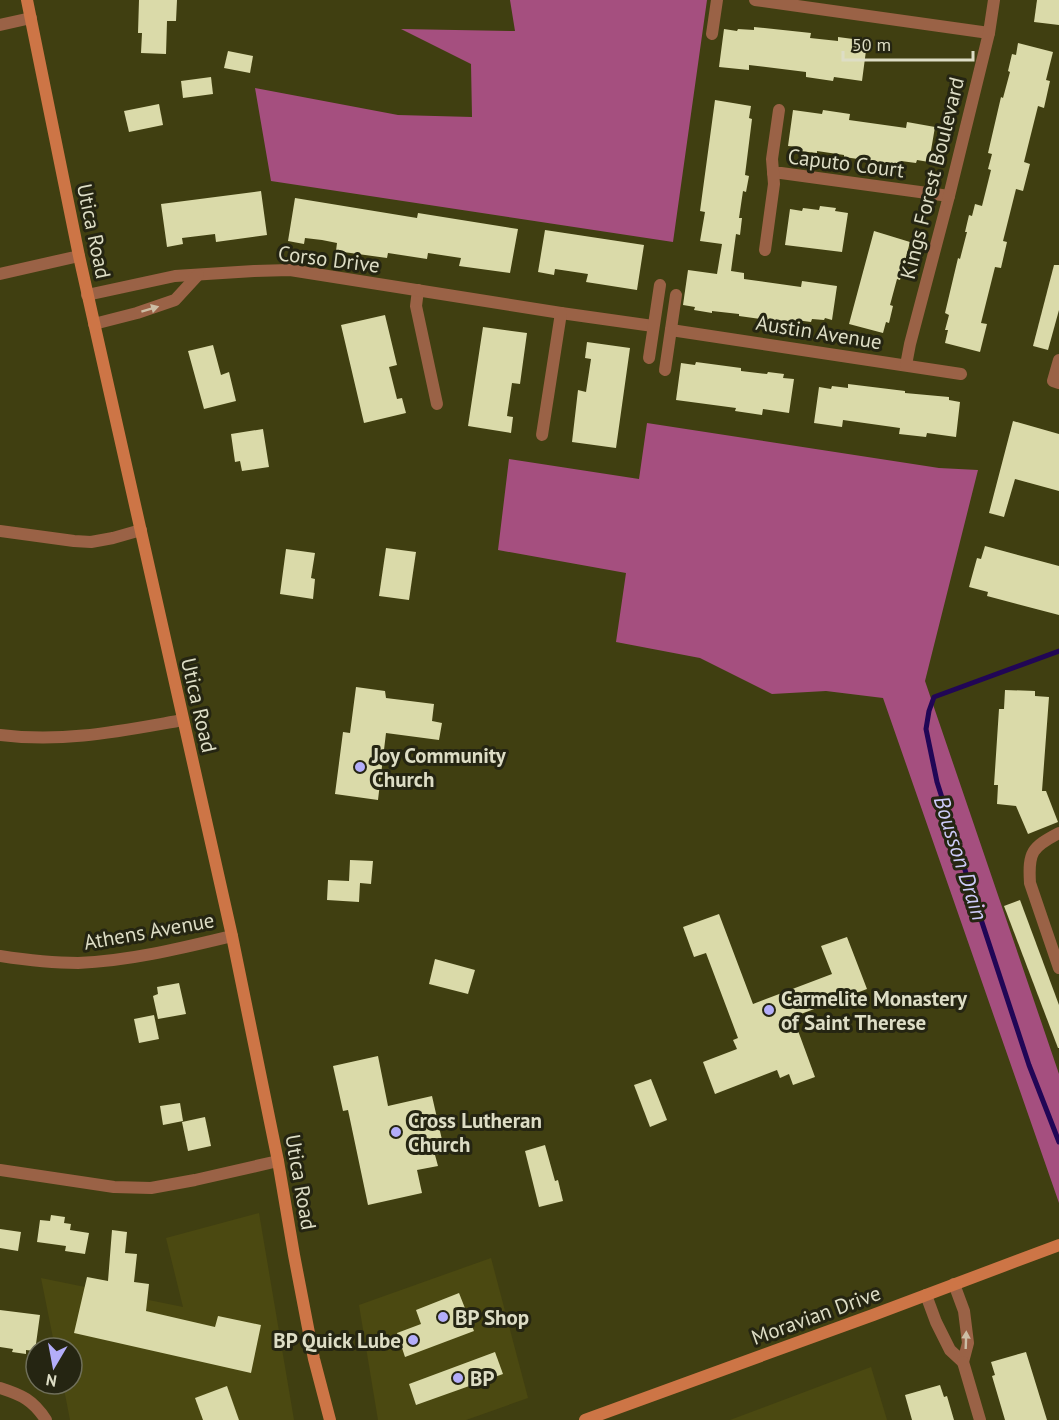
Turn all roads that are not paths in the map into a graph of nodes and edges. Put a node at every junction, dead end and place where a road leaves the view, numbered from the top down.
1 (27, 0) edge
2 (717, 0) edge
3 (755, 0) edge
4 (994, 0) edge
5 (31, 18) junction
6 (0, 25) edge
7 (988, 33) junction
8 (712, 34) dead end
9 (779, 110) dead end
10 (773, 173) junction
11 (949, 196) junction
12 (765, 250) dead end
13 (79, 256) junction
14 (0, 274) edge
15 (198, 275) junction
16 (660, 285) dead end
17 (418, 290) junction
18 (87, 295) junction
19 (676, 295) dead end
20 (561, 313) junction
21 (94, 324) junction
22 (654, 326) junction
23 (671, 330) junction
24 (649, 358) dead end
25 (1059, 360) edge
26 (906, 365) junction
27 (664, 370) dead end
28 (961, 374) dead end
29 (1059, 383) edge
30 (437, 404) dead end
31 (542, 435) dead end
32 (141, 530) junction
33 (0, 531) edge
34 (183, 720) junction
35 (0, 735) edge
36 (1059, 833) edge
37 (232, 936) junction
38 (0, 956) edge
39 (1059, 968) edge
40 (278, 1161) junction
41 (0, 1170) edge
42 (1059, 1245) edge
43 (954, 1284) junction
44 (926, 1295) junction
45 (963, 1362) junction
46 (0, 1388) edge
47 (46, 1420) edge
48 (330, 1420) edge
49 (585, 1420) edge
50 (980, 1420) edge

1 - 5 main road, Utica Road
2 - 8 street
3 - 7 street
4 - 7 street, Kings Forest Boulevard
5 - 6 street
5 - 13 main road, Utica Road
7 - 11 street, Kings Forest Boulevard
9 - 10 street
10 - 11 street, Caputo Court
10 - 12 street
11 - 26 street, Kings Forest Boulevard
13 - 14 street
13 - 18 main road, Utica Road
15 - 17 street, Corso Drive
15 - 18 street, Corso Drive
21 -> 15 street
16 - 22 street
17 - 20 street, Corso Drive
17 - 30 street
18 - 21 main road, Utica Road
19 - 23 street
20 - 22 street, Corso Drive
20 - 31 street
21 - 32 main road, Utica Road
22 - 24 street
23 - 26 street, Austin Avenue
23 - 27 street
25 - 29 street
26 - 28 street, Austin Avenue
32 - 33 street
32 - 34 main road, Utica Road
34 - 35 street
34 - 37 main road, Utica Road
36 - 39 street
37 - 38 street, Athens Avenue
37 - 40 main road, Utica Road
40 - 41 street
40 - 48 main road, Utica Road
42 - 43 main road, Moravian Drive
43 - 44 main road, Moravian Drive
45 -> 43 street
44 - 45 street
44 - 49 main road, Moravian Drive
45 - 50 street
46 - 47 street

